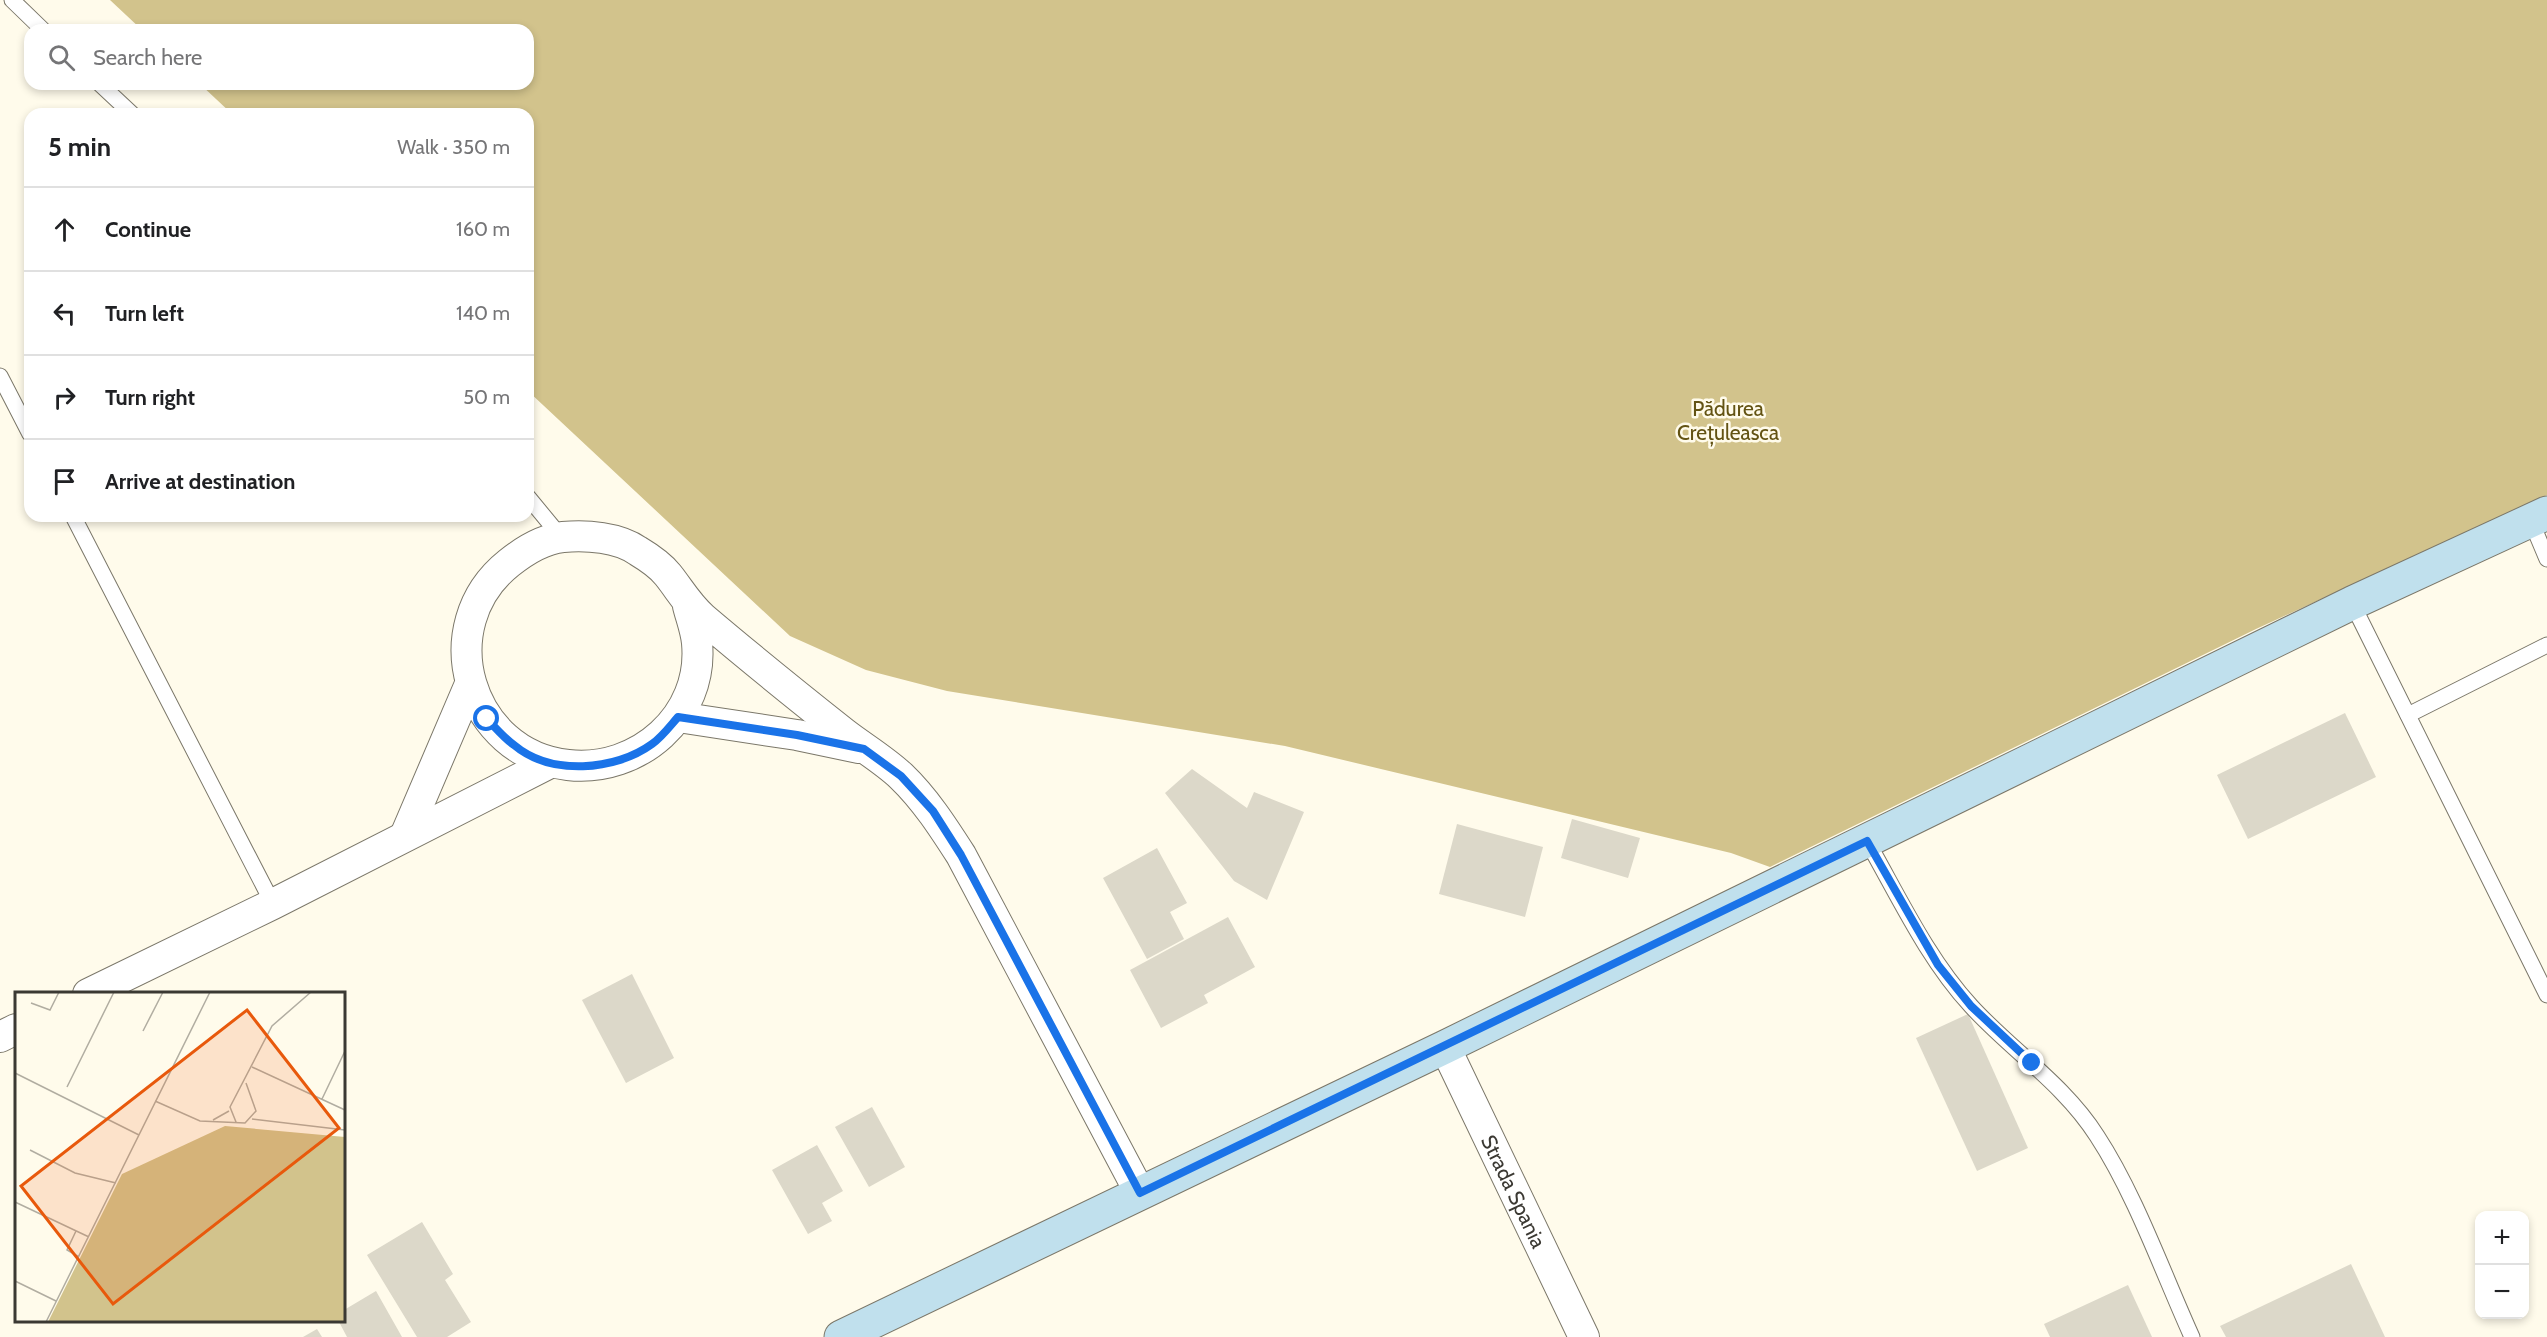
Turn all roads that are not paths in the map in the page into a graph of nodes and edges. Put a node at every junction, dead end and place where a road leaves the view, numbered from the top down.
1 (12, 0) edge
2 (37, 24) edge
3 (106, 90) edge
4 (126, 108) edge
5 (0, 376) edge
6 (24, 422) edge
7 (534, 504) edge
8 (2539, 517) edge
9 (76, 522) edge
10 (561, 537) junction
11 (2547, 559) edge
12 (2352, 603) junction
13 (688, 606) junction
14 (2547, 645) edge
15 (470, 684) junction
16 (2408, 715) junction
17 (678, 717) junction
18 (864, 749) junction
19 (550, 763) junction
20 (405, 836) junction
21 (1867, 841) junction
22 (273, 904) junction
23 (90, 992) edge
24 (2547, 995) edge
25 (15, 1030) edge
26 (0, 1037) edge
27 (1444, 1047) junction
28 (1140, 1193) junction
29 (841, 1337) edge
30 (1584, 1337) edge
31 (2192, 1337) edge

1 - 2 lane
3 - 4 lane
5 - 6 lane
7 - 10 lane
8 - 11 lane
8 - 12 main road
9 - 22 lane
10 - 13 street
10 - 15 street
12 - 16 lane
12 - 21 main road
13 - 17 street
13 - 18 street
14 - 16 lane
15 - 19 street
15 - 20 street
16 - 24 lane
17 - 18 street
17 - 19 street
18 - 28 street
19 - 20 street
20 - 22 street
21 - 27 main road
21 - 31 lane
22 - 23 street
25 - 26 street
27 - 28 main road
27 - 30 street, Strada Spania
28 - 29 main road

